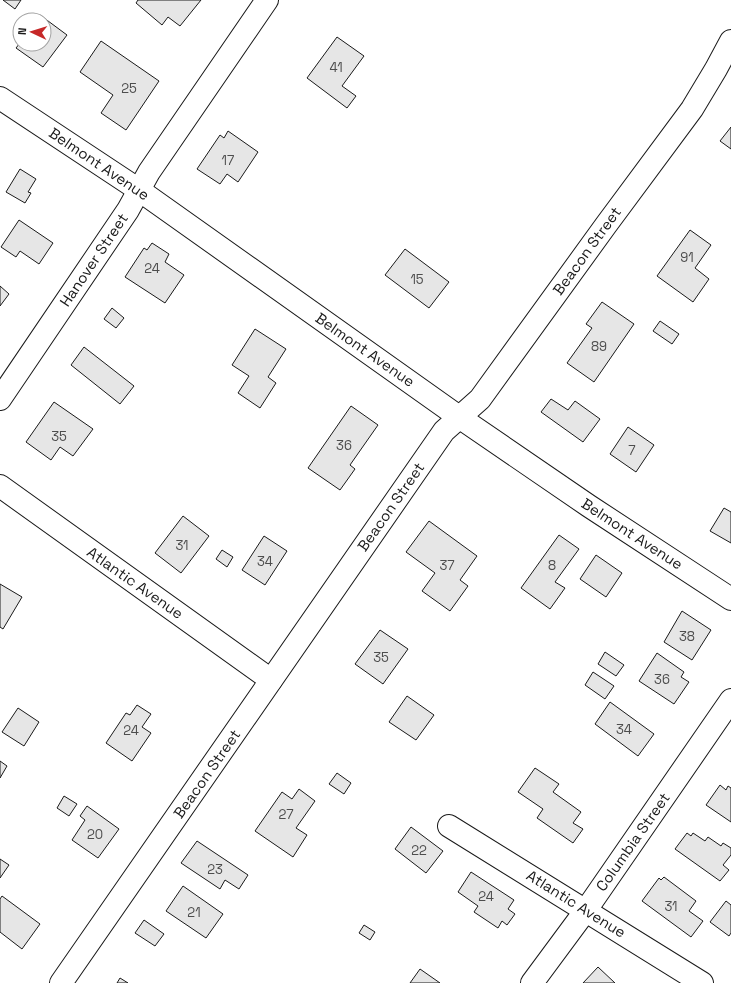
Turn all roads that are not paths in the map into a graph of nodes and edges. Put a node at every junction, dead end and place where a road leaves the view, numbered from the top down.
1 (267, 0) edge
2 (731, 41) edge
3 (0, 98) edge
4 (139, 190) junction
5 (0, 399) edge
6 (459, 417) junction
7 (0, 486) edge
8 (731, 599) edge
9 (272, 680) junction
10 (731, 700) edge
11 (449, 826) dead end
12 (586, 910) junction
13 (61, 983) edge
14 (532, 983) edge
15 (702, 983) edge

1 - 4 street, Hanover Street
2 - 6 street, Beacon Street
3 - 4 street, Belmont Avenue
4 - 5 street, Hanover Street
4 - 6 street, Belmont Avenue
6 - 8 street, Belmont Avenue
6 - 9 street, Beacon Street
7 - 9 street, Atlantic Avenue
9 - 13 street, Beacon Street
10 - 12 street, Columbia Street
11 - 12 street, Atlantic Avenue
12 - 14 street, Columbia Street
12 - 15 street, Atlantic Avenue

